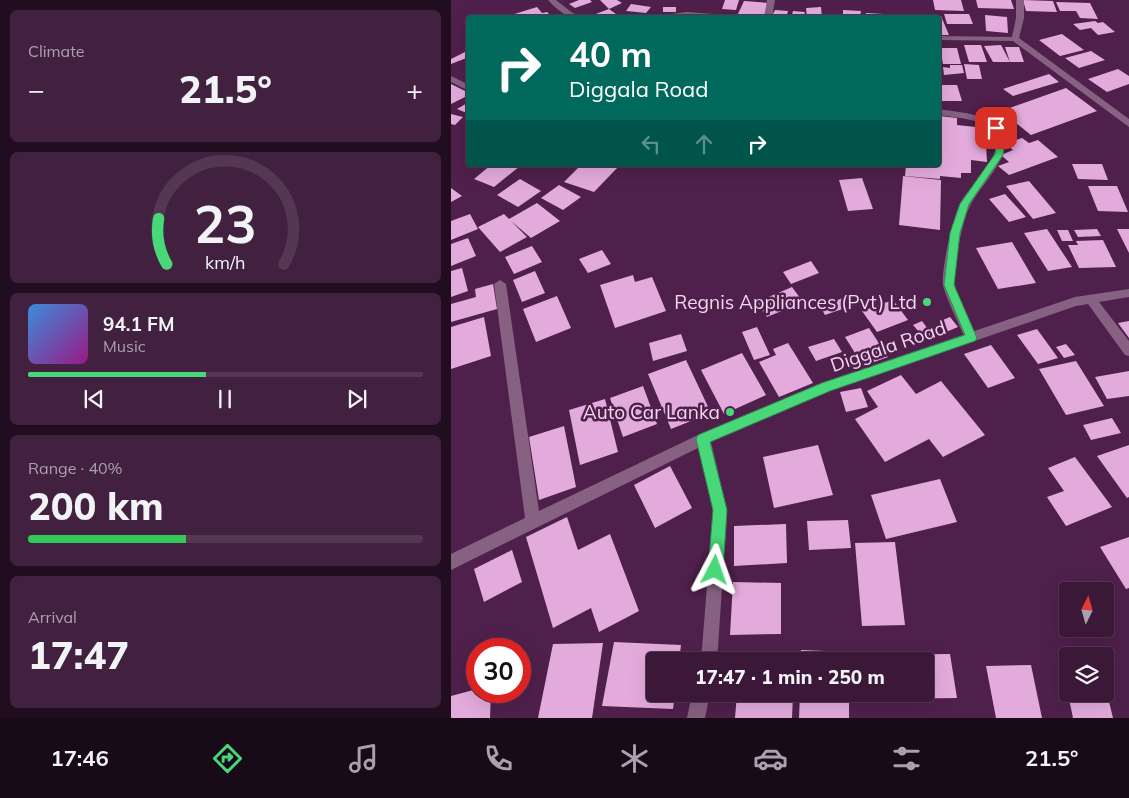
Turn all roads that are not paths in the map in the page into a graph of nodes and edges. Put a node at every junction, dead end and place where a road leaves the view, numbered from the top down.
1 (552, 0) edge
2 (771, 0) edge
3 (1020, 0) edge
4 (571, 15) edge
5 (678, 15) edge
6 (701, 15) edge
7 (768, 15) edge
8 (941, 38) edge
9 (1015, 39) junction
10 (451, 79) edge
11 (466, 87) edge
12 (941, 112) edge
13 (1129, 124) edge
14 (500, 284) dead end
15 (1129, 293) edge
16 (1090, 300) junction
17 (971, 338) junction
18 (1129, 351) edge
19 (703, 439) junction
20 (533, 522) junction
21 (451, 562) edge
22 (709, 652) edge
23 (699, 702) edge
24 (695, 718) edge

1 - 4 street
2 - 7 street
3 - 9 street
5 - 6 street
8 - 9 street
9 - 13 street
10 - 11 street
12 - 17 street
14 - 20 street
15 - 16 street, Diggala Road
16 - 17 street, Diggala Road
16 - 18 street
17 - 19 street, Diggala Road
19 - 20 street, Diggala Road
19 - 22 street
20 - 21 street, Diggala Road
23 - 24 street

